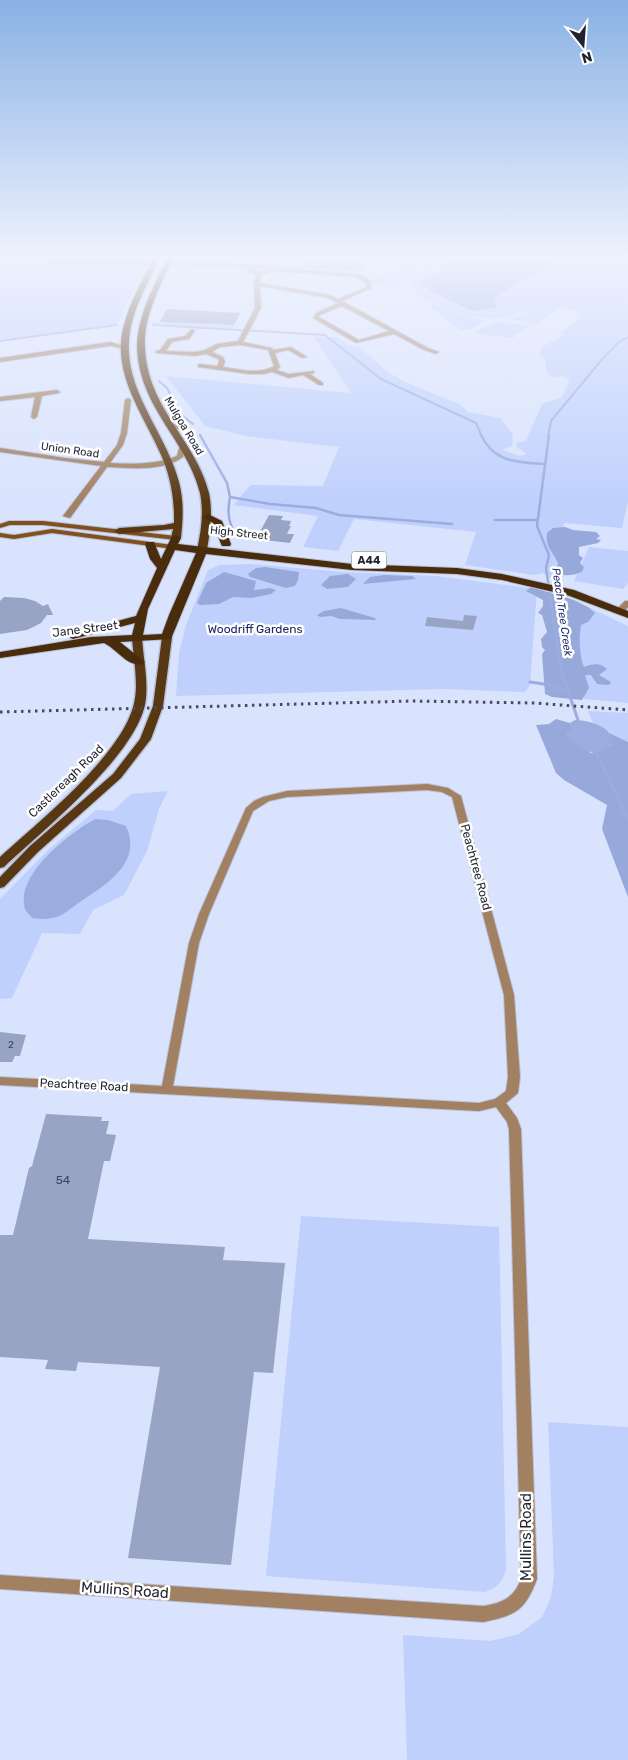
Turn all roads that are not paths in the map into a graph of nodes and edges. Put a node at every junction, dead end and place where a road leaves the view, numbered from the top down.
1 (126, 339) edge
2 (142, 339) edge
3 (177, 339) edge
4 (242, 339) edge
5 (353, 339) edge
6 (368, 339) edge
7 (409, 339) edge
8 (240, 344) junction
9 (125, 347) junction
10 (207, 352) junction
11 (272, 352) junction
12 (436, 352) dead end
13 (304, 357) dead end
14 (0, 360) edge
15 (200, 366) dead end
16 (219, 368) junction
17 (272, 370) junction
18 (312, 372) dead end
19 (304, 374) junction
20 (321, 384) dead end
21 (57, 392) dead end
22 (40, 393) junction
23 (0, 399) edge
24 (128, 400) dead end
25 (34, 417) dead end
26 (167, 424) junction
27 (176, 439) junction
28 (182, 448) junction
29 (0, 450) edge
30 (165, 454) junction
31 (169, 463) junction
32 (105, 465) junction
33 (138, 465) junction
34 (67, 516) dead end
35 (208, 517) junction
36 (0, 521) edge
37 (16, 523) junction
38 (179, 524) junction
39 (0, 526) edge
40 (119, 532) junction
41 (0, 535) edge
42 (22, 535) junction
43 (175, 542) junction
44 (150, 544) junction
45 (226, 544) junction
46 (204, 546) junction
47 (262, 557) junction
48 (197, 564) junction
49 (163, 569) junction
50 (457, 571) junction
51 (626, 610) edge
52 (140, 618) junction
53 (168, 631) junction
54 (138, 634) junction
55 (66, 638) junction
56 (104, 639) junction
57 (0, 650) edge
58 (0, 655) edge
59 (139, 662) junction
60 (0, 864) edge
61 (2, 879) edge
62 (0, 1081) edge
63 (167, 1090) junction
64 (499, 1102) junction
65 (0, 1582) edge

1 - 9 main road
2 - 26 main road, Mulgoa Road
3 - 10 street
4 - 8 street
5 - 6 street
7 - 12 street
8 - 10 street
8 - 11 street
9 - 14 street
9 - 30 main road
10 - 16 street
11 - 13 street
11 - 17 street
15 - 16 street
16 - 17 street
17 - 19 street
18 - 19 street
19 - 20 street
21 - 22 street
22 - 23 street
22 - 25 street
24 - 32 street
26 - 27 main road, Mulgoa Road
26 - 27 street
27 - 28 main road, Mulgoa Road
28 - 31 street
28 - 35 main road, Mulgoa Road
29 - 32 street, Union Road
30 - 31 main road
30 - 33 street, Union Road
31 - 33 street, Union Road
31 - 38 main road
32 - 33 street, Union Road
32 - 34 street
35 - 45 highway
35 - 46 main road, Mulgoa Road
36 - 37 main road, High Street
37 - 39 main road
37 - 40 main road, High Street
37 - 42 main road
38 - 40 main road
38 - 43 main road
40 - 43 main road, High Street
41 - 42 main road, High Street
42 - 44 main road, High Street
43 - 44 main road, High Street
43 - 46 highway, High Street
43 - 49 highway, Castlereagh Road
44 - 49 highway
45 - 46 highway, High Street / A44
45 - 50 highway, High Street / A44
46 - 47 highway, High Street / A44
46 - 48 highway
47 - 48 highway, High Street / A44
47 - 50 highway, High Street / A44
48 - 53 highway
49 - 52 highway, Castlereagh Road
50 - 51 highway, High Street / A44
52 - 54 highway, Castlereagh Road
52 - 55 highway
53 - 54 highway, Jane Street
53 - 61 main road
54 - 55 highway, Jane Street
54 - 56 highway, Jane Street
54 - 59 main road, Castlereagh Road
55 - 57 highway, Jane Street
56 - 58 highway, Jane Street
56 - 59 highway
59 - 60 main road, Castlereagh Road
62 - 63 street, Peachtree Road
63 - 64 street, Peachtree Road
63 - 64 street, Peachtree Road
64 - 65 street, Mullins Road

